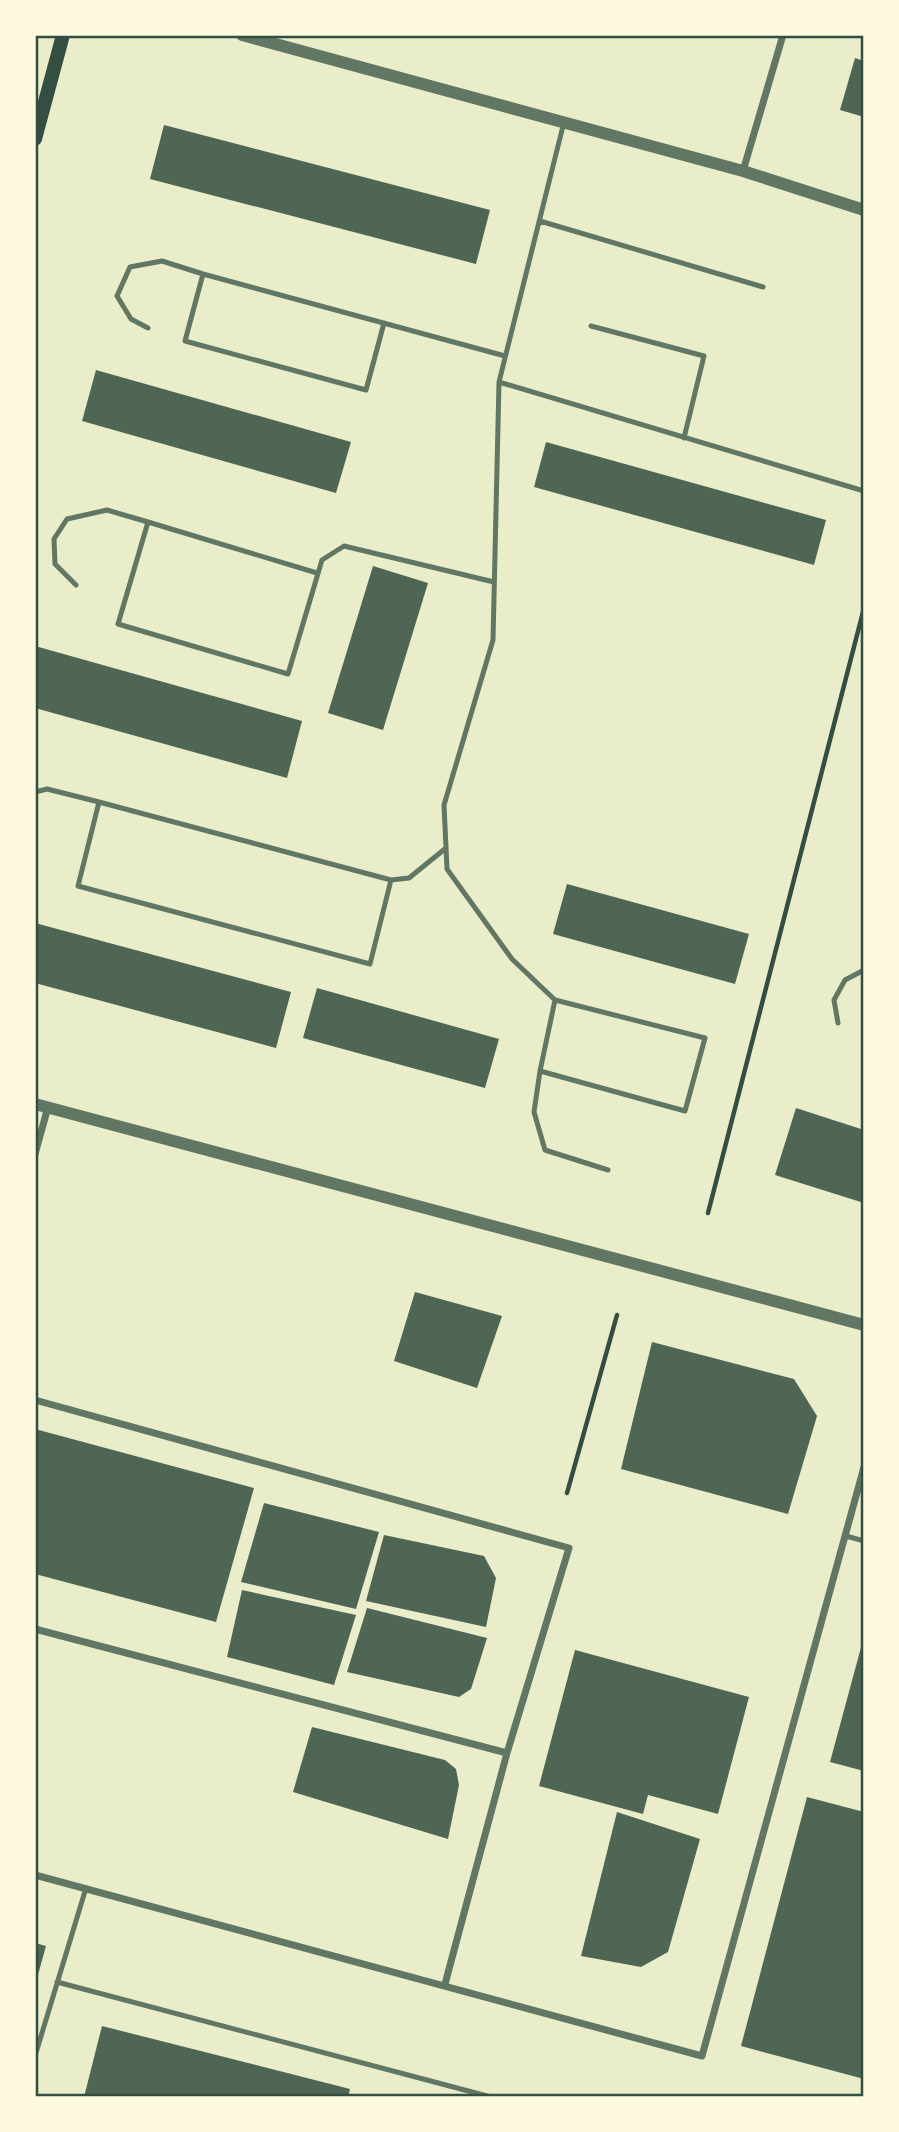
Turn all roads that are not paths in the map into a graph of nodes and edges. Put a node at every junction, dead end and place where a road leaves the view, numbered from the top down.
1 (63, 35) edge
2 (242, 35) edge
3 (783, 35) edge
4 (564, 122) junction
5 (35, 139) edge
6 (743, 171) junction
7 (864, 210) edge
8 (540, 221) junction
9 (203, 274) junction
10 (763, 287) dead end
11 (384, 323) junction
12 (591, 326) dead end
13 (148, 328) dead end
14 (505, 356) junction
15 (499, 382) junction
16 (684, 438) junction
17 (864, 492) edge
18 (148, 522) junction
19 (317, 573) junction
20 (494, 582) junction
21 (76, 584) dead end
22 (35, 792) edge
23 (99, 802) junction
24 (446, 848) junction
25 (391, 880) junction
26 (864, 970) edge
27 (555, 1000) junction
28 (838, 1023) dead end
29 (540, 1070) junction
30 (41, 1105) edge
31 (35, 1154) edge
32 (608, 1170) dead end
33 (864, 1325) edge
34 (35, 1400) edge
35 (864, 1467) edge
36 (846, 1536) junction
37 (864, 1541) edge
38 (35, 1629) edge
39 (507, 1752) junction
40 (35, 1875) edge
41 (86, 1888) junction
42 (57, 1982) junction
43 (445, 1984) junction
44 (35, 2056) edge
45 (491, 2097) edge

1 - 5 main road
2 - 4 street
3 - 6 street
4 - 6 street
4 - 8 lane
6 - 7 street
8 - 10 lane
8 - 14 lane
9 - 11 lane
9 - 11 lane
9 - 13 lane
11 - 14 lane
12 - 16 lane
14 - 15 lane
15 - 16 lane
15 - 20 lane
16 - 17 lane
18 - 19 lane
18 - 19 lane
18 - 21 lane
19 - 20 lane
20 - 24 lane
22 - 23 lane
23 - 25 lane
23 - 25 lane
24 - 25 lane
24 - 27 lane
26 - 28 lane
27 - 29 lane
27 - 29 lane
29 - 32 lane
30 - 31 street
30 - 33 street
34 - 39 street
35 - 36 street
36 - 37 lane
36 - 43 street
38 - 39 street
39 - 43 street
40 - 41 street
41 - 42 lane
41 - 43 street
42 - 44 lane
42 - 45 lane

